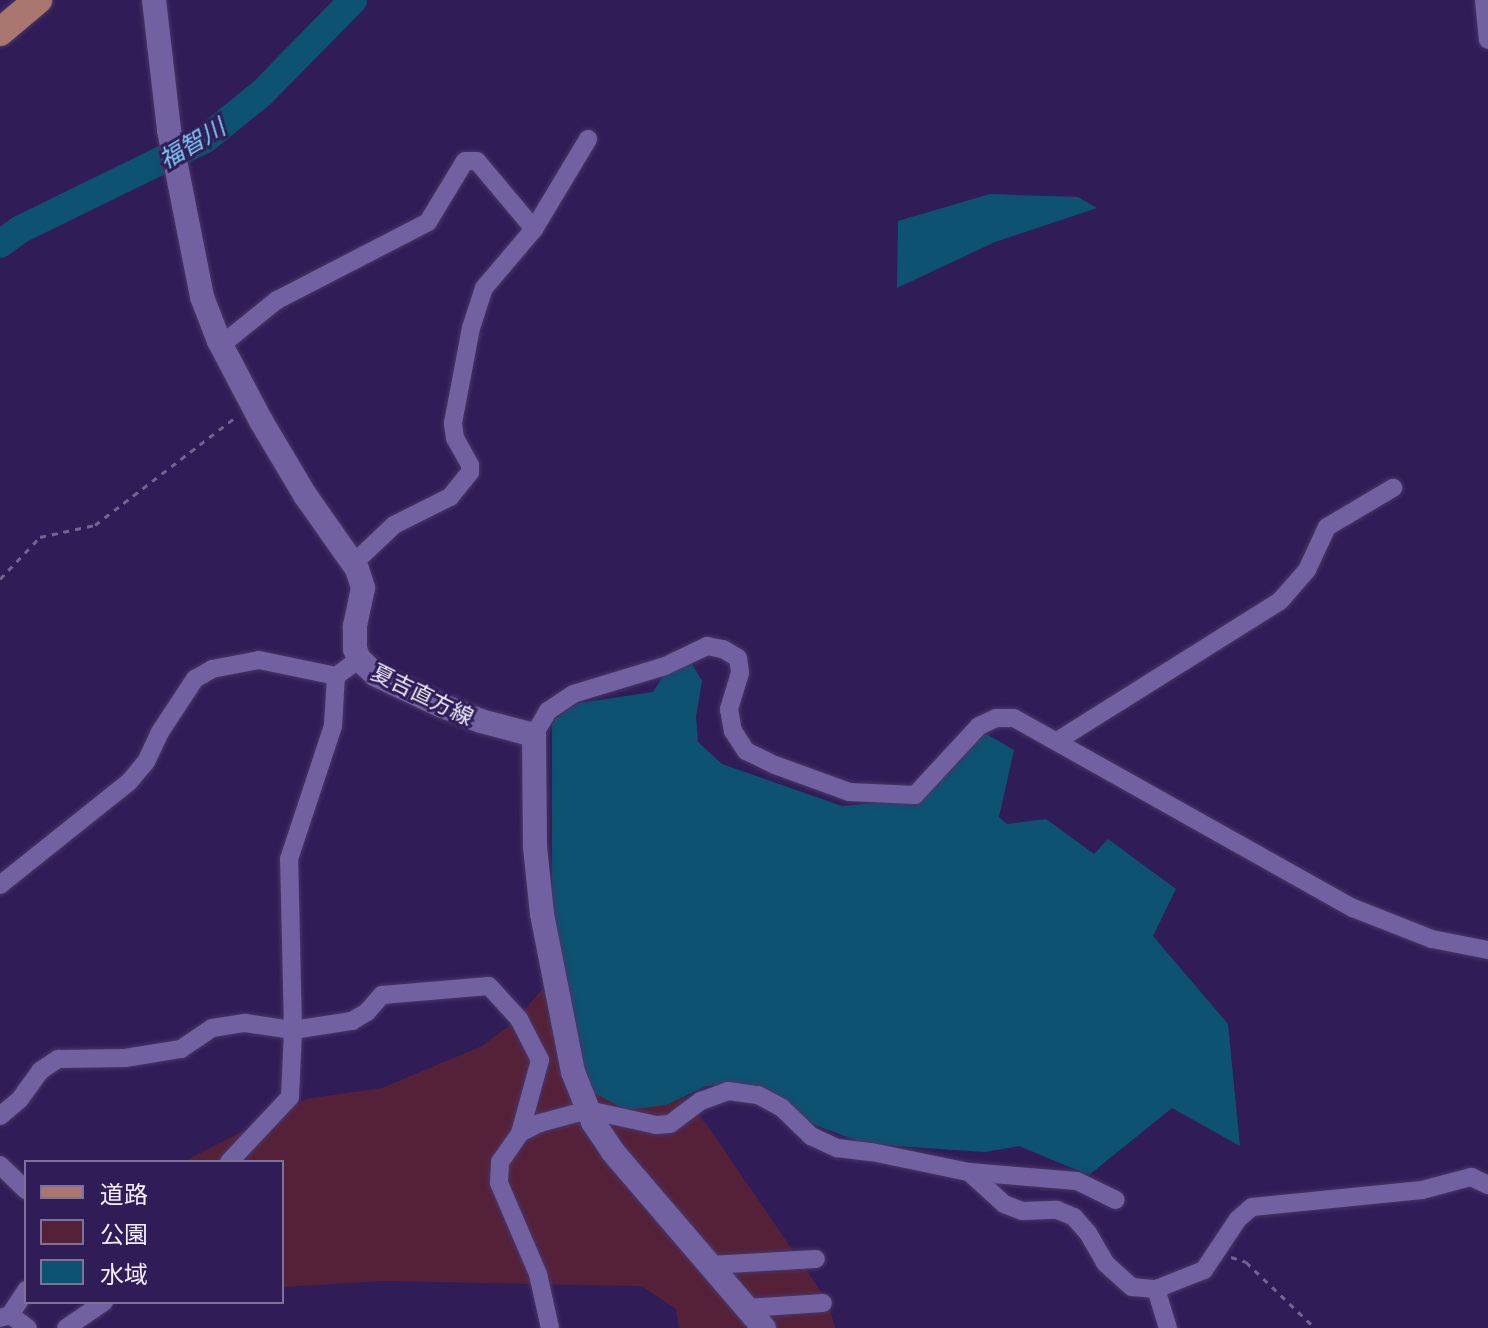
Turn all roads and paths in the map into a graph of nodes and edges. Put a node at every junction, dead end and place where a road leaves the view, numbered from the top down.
1 (38, 0) edge
2 (154, 0) edge
3 (1484, 0) edge
4 (0, 32) edge
5 (1488, 40) edge
6 (588, 139) dead end
7 (534, 229) junction
8 (221, 345) junction
9 (253, 405) junction
10 (1393, 488) dead end
11 (354, 563) junction
12 (0, 579) edge
13 (359, 659) junction
14 (336, 676) junction
15 (534, 735) junction
16 (1057, 741) junction
17 (0, 885) edge
18 (1488, 950) edge
19 (293, 1030) junction
20 (588, 1110) junction
21 (0, 1116) edge
22 (520, 1133) junction
23 (231, 1160) edge
24 (0, 1165) edge
25 (969, 1172) junction
26 (1488, 1185) edge
27 (24, 1188) edge
28 (1116, 1200) dead end
29 (1216, 1252) junction
30 (816, 1259) dead end
31 (710, 1265) junction
32 (1156, 1289) junction
33 (24, 1293) edge
34 (823, 1303) dead end
35 (101, 1304) edge
36 (747, 1308) junction
37 (3, 1322) edge
38 (28, 1328) edge
39 (66, 1328) edge
40 (550, 1328) edge
41 (764, 1328) edge
42 (1168, 1328) edge
43 (1315, 1328) edge

1 - 4 main road
2 - 8 main road, 夏吉直方線
3 - 5 street
6 - 7 street
7 - 8 street
7 - 11 street
8 - 9 main road, 夏吉直方線
9 - 11 main road, 夏吉直方線
9 - 12 path
10 - 16 street
11 - 13 main road, 夏吉直方線
13 - 14 street
13 - 15 main road, 夏吉直方線
14 - 17 street
14 - 19 street
15 - 16 street
15 - 20 main road
16 - 18 street
19 - 21 street
19 - 22 street
19 - 23 street
20 - 22 street
20 - 25 street
20 - 31 main road
22 - 40 street
24 - 27 street
25 - 28 street
25 - 32 street
26 - 29 street
29 - 32 street
29 - 43 path
30 - 31 street
31 - 36 main road
32 - 42 street
33 - 37 street
34 - 36 street
35 - 39 street
36 - 41 main road
37 - 38 street

